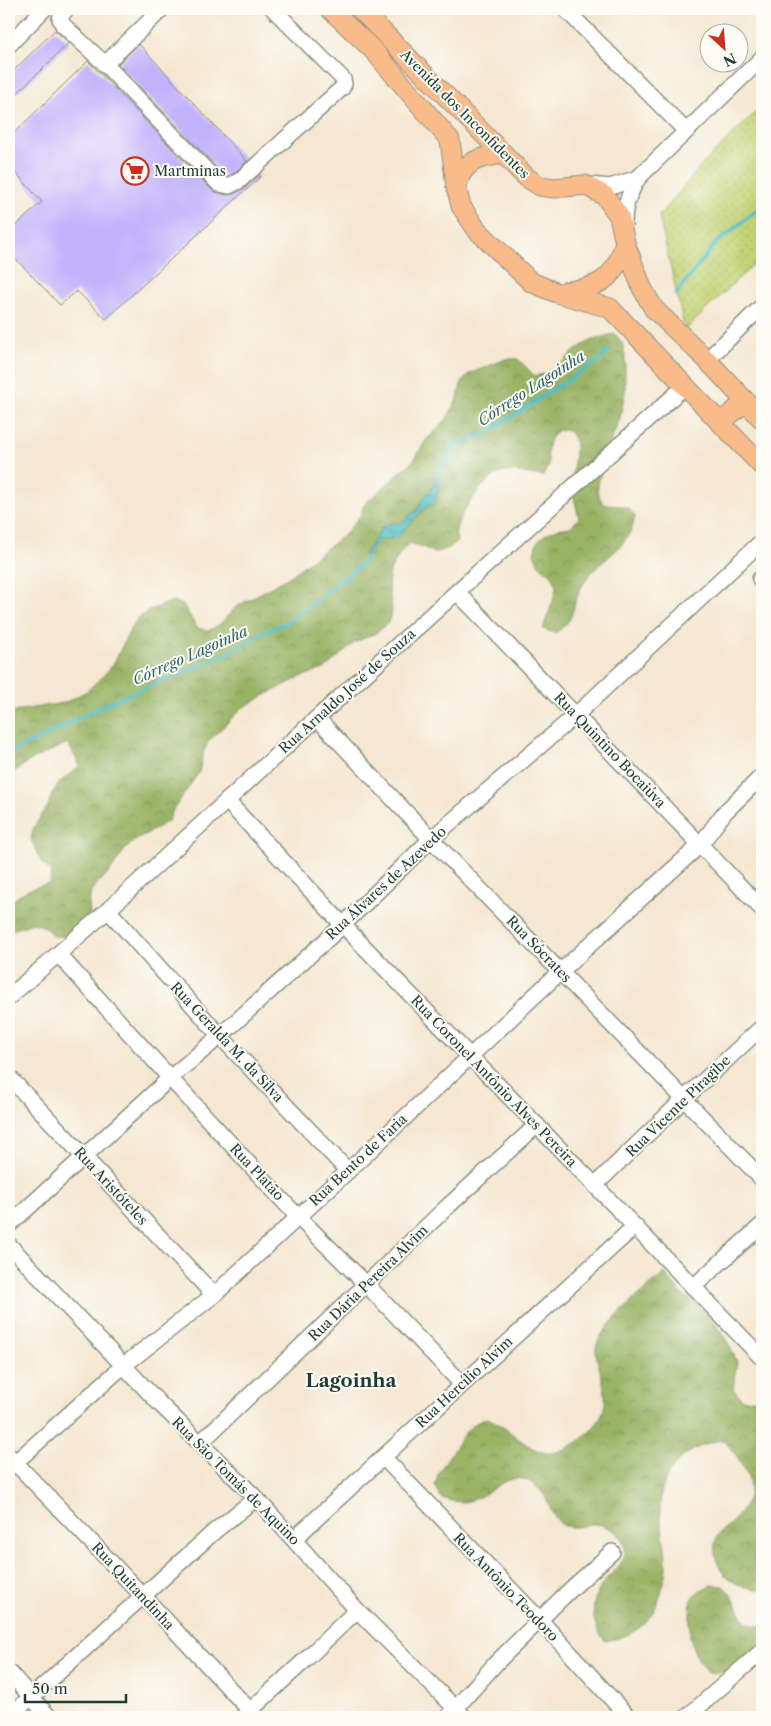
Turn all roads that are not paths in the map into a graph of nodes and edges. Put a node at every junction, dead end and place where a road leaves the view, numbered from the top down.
1 (44, 9) edge
2 (67, 9) edge
3 (162, 9) edge
4 (273, 9) edge
5 (330, 9) edge
6 (360, 9) edge
7 (566, 9) edge
8 (394, 43) junction
9 (9, 45) edge
10 (374, 51) junction
11 (762, 58) edge
12 (104, 64) junction
13 (686, 131) junction
14 (504, 154) junction
15 (638, 178) junction
16 (585, 185) junction
17 (456, 186) junction
18 (625, 243) junction
19 (557, 293) junction
20 (762, 306) edge
21 (707, 360) junction
22 (685, 386) junction
23 (746, 401) junction
24 (762, 419) edge
25 (719, 421) junction
26 (762, 466) edge
27 (762, 541) edge
28 (457, 592) junction
29 (576, 715) junction
30 (317, 718) junction
31 (760, 783) edge
32 (227, 801) junction
33 (431, 839) junction
34 (701, 844) junction
35 (762, 909) edge
36 (108, 910) junction
37 (342, 925) junction
38 (58, 954) junction
39 (560, 971) junction
40 (9, 997) edge
41 (762, 1026) edge
42 (220, 1036) junction
43 (469, 1057) junction
44 (9, 1077) edge
45 (170, 1078) junction
46 (684, 1099) junction
47 (537, 1125) junction
48 (84, 1156) junction
49 (348, 1171) junction
50 (762, 1179) edge
51 (595, 1185) junction
52 (298, 1216) junction
53 (9, 1225) edge
54 (762, 1225) edge
55 (635, 1226) junction
56 (9, 1245) edge
57 (366, 1284) junction
58 (693, 1287) junction
59 (214, 1295) junction
60 (762, 1358) edge
61 (123, 1366) junction
62 (462, 1384) junction
63 (200, 1443) junction
64 (383, 1458) junction
65 (11, 1462) edge
66 (256, 1498) junction
67 (294, 1539) junction
68 (612, 1552) dead end
69 (143, 1596) junction
70 (357, 1610) junction
71 (540, 1620) junction
72 (762, 1651) edge
73 (9, 1672) edge
74 (32, 1696) junction
75 (249, 1715) edge
76 (456, 1715) edge
77 (691, 1716) edge
78 (9, 1717) edge
79 (49, 1717) edge
80 (628, 1717) edge

1 - 9 street
2 - 12 street
3 - 12 street
4 - 12 street
5 - 10 main road, Avenida dos Inconfidentes
6 - 8 main road, Avenida dos Inconfidentes
7 - 13 street
8 - 10 main road
8 - 14 main road, Avenida dos Inconfidentes
10 - 17 main road, Avenida dos Inconfidentes
11 - 13 street
13 - 15 street
14 - 16 main road, Avenida dos Inconfidentes
14 - 17 main road
15 - 16 street, Avenida dos Inconfidentes
15 - 18 street
16 - 18 main road
17 - 19 main road, Avenida dos Inconfidentes
18 - 19 main road
18 - 21 main road
19 - 22 main road, Avenida dos Inconfidentes
20 - 21 street
21 - 23 main road
22 - 25 main road, Avenida dos Inconfidentes
22 - 28 street, Rua Arnaldo José de Souza
23 - 24 main road
23 - 25 main road
25 - 26 main road, Avenida dos Inconfidentes
27 - 29 street, Rua Álvares de Azevedo
28 - 29 street, Rua Quintino Bocaiúva
28 - 30 street, Rua Arnaldo José de Souza
29 - 33 street, Rua Álvares de Azevedo
29 - 34 street, Rua Quintino Bocaiúva
30 - 32 street, Rua Arnaldo José de Souza
30 - 33 street, Rua Sócrates
31 - 34 street, Rua Bento de Faria
32 - 36 street, Rua Arnaldo José de Souza
32 - 37 street, Rua Coronel Antônio Alves Pereira
33 - 37 street, Rua Álvares de Azevedo
33 - 39 street, Rua Sócrates
34 - 35 street, Rua Quintino Bocaiúva
34 - 39 street, Rua Bento de Faria
36 - 38 street, Rua Arnaldo José de Souza
36 - 42 street, Rua Geralda M. da Silva
37 - 42 street, Rua Álvares de Azevedo
37 - 43 street, Rua Coronel Antônio Alves Pereira
38 - 40 street, Rua Arnaldo José de Souza
38 - 45 street, Rua Platão
39 - 43 street, Rua Bento de Faria
39 - 46 street, Rua Sócrates
41 - 46 street, Rua Vicente Piragibe
42 - 45 street, Rua Álvares de Azevedo
42 - 49 street, Rua Geralda M. da Silva
43 - 47 street, Rua Coronel Antônio Alves Pereira
43 - 49 street, Rua Bento de Faria
44 - 48 street, Rua Aristóteles
45 - 48 street, Rua Álvares de Azevedo
45 - 52 street, Rua Platão
46 - 50 street, Rua Sócrates
46 - 51 street, Rua Vicente Piragibe
47 - 51 street, Rua Coronel Antônio Alves Pereira
47 - 57 street, Rua Dária Pereira Alvim
48 - 53 street, Rua Álvares de Azevedo
48 - 59 street, Rua Aristóteles
49 - 52 street, Rua Bento de Faria
51 - 55 street, Rua Coronel Antônio Alves Pereira
52 - 57 street, Rua Platão
52 - 59 street, Rua Bento de Faria
54 - 58 street
55 - 58 street, Rua Coronel Antônio Alves Pereira
55 - 62 street, Rua Hercílio Alvim
56 - 61 street, Rua São Tomás de Aquino
57 - 62 street, Rua Platão
57 - 63 street, Rua Dária Pereira Alvim
58 - 60 street, Rua Coronel Antônio Alves Pereira
59 - 61 street, Rua Bento de Faria
61 - 63 street, Rua São Tomás de Aquino
61 - 65 street, Rua Bento de Faria
62 - 64 street, Rua Hercílio Alvim
63 - 66 street, Rua São Tomás de Aquino
64 - 67 street, Rua Hercílio Alvim
64 - 71 street, Rua Antônio Teodoro
65 - 69 street, Rua Quitandinha
66 - 67 street, Rua São Tomás de Aquino
66 - 69 street
67 - 70 street, Rua São Tomás de Aquino
68 - 71 street
69 - 74 street
69 - 75 street, Rua Quitandinha
70 - 75 street
70 - 76 street, Rua São Tomás de Aquino
71 - 76 street
71 - 80 street, Rua Antônio Teodoro
72 - 77 street
73 - 74 street
74 - 78 street
74 - 79 street

